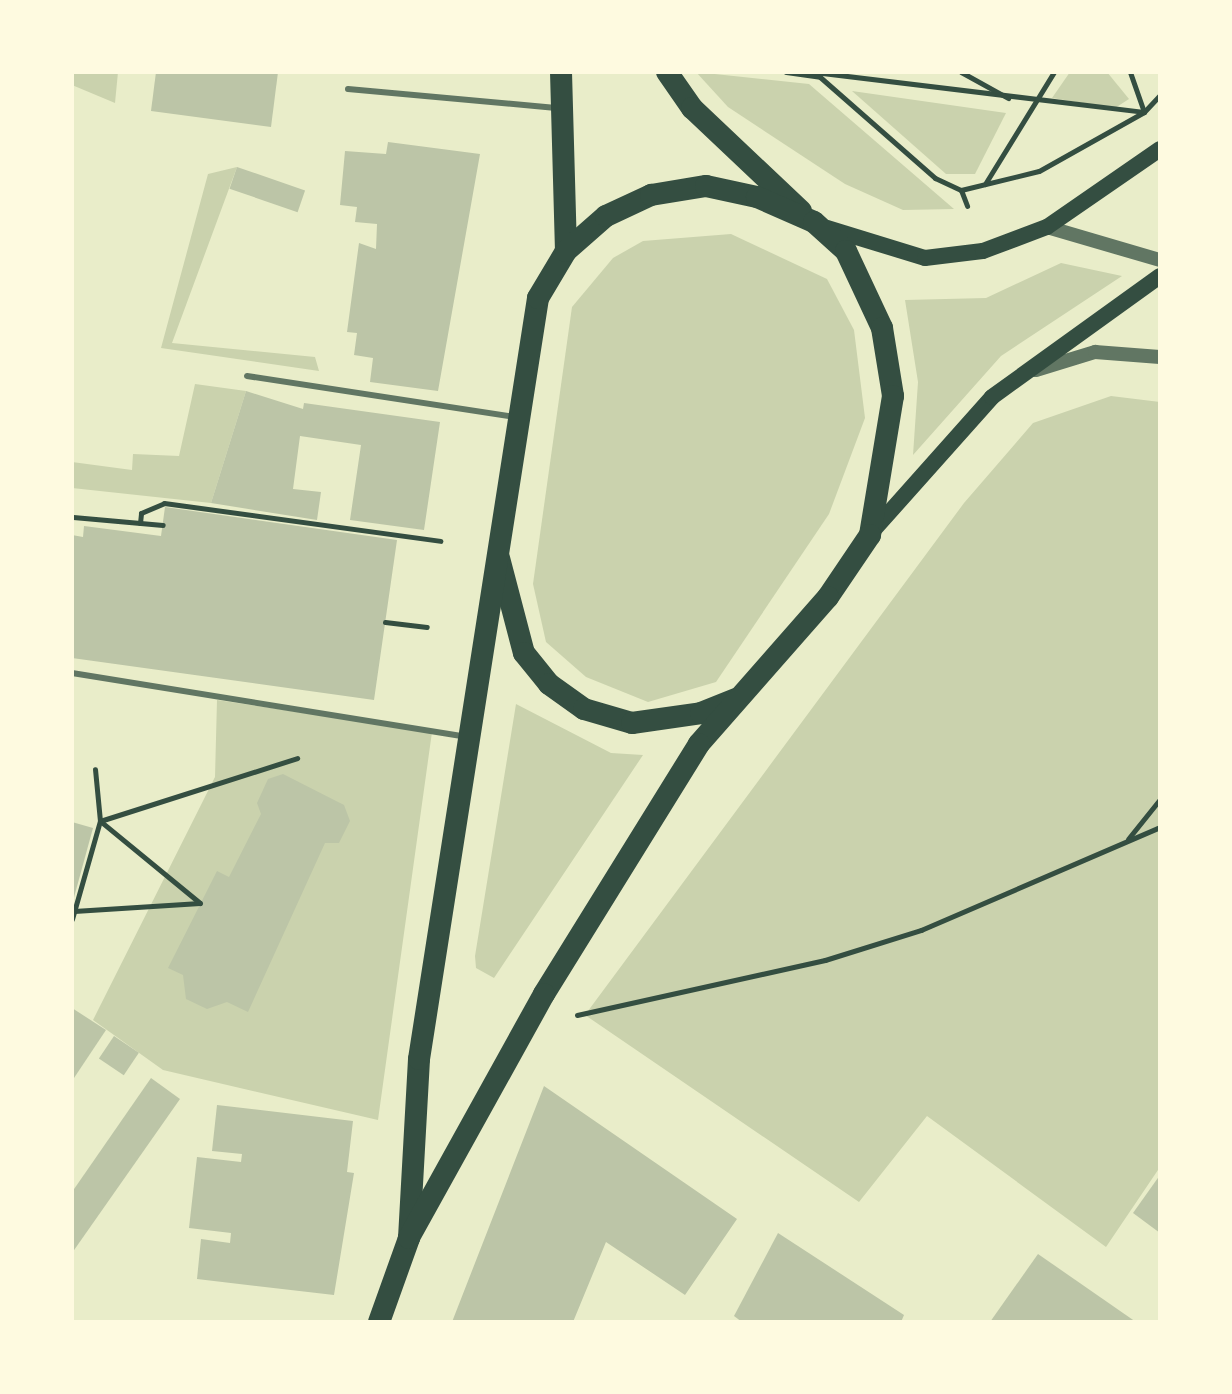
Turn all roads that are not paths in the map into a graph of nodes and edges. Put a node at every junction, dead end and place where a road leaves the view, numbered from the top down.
1 (561, 72) edge
2 (667, 72) edge
3 (348, 89) dead end
4 (564, 109) junction
5 (1160, 149) edge
6 (814, 222) junction
7 (1047, 227) junction
8 (566, 251) junction
9 (1160, 260) edge
10 (1160, 276) edge
11 (1160, 357) edge
12 (1036, 370) junction
13 (247, 376) dead end
14 (515, 417) junction
15 (870, 535) junction
16 (497, 549) junction
17 (72, 673) edge
18 (744, 696) junction
19 (468, 736) junction
20 (409, 1238) junction
21 (378, 1321) edge

1 - 4 highway
2 - 6 highway
3 - 4 lane
4 - 8 highway
5 - 7 main road
6 - 7 main road
6 - 8 highway
6 - 15 highway
7 - 9 street
8 - 14 highway
10 - 12 main road
11 - 12 street
12 - 15 main road
13 - 14 lane
14 - 16 highway
15 - 18 highway
16 - 18 highway
16 - 19 highway
17 - 19 lane
18 - 20 highway
19 - 20 highway
20 - 21 highway

